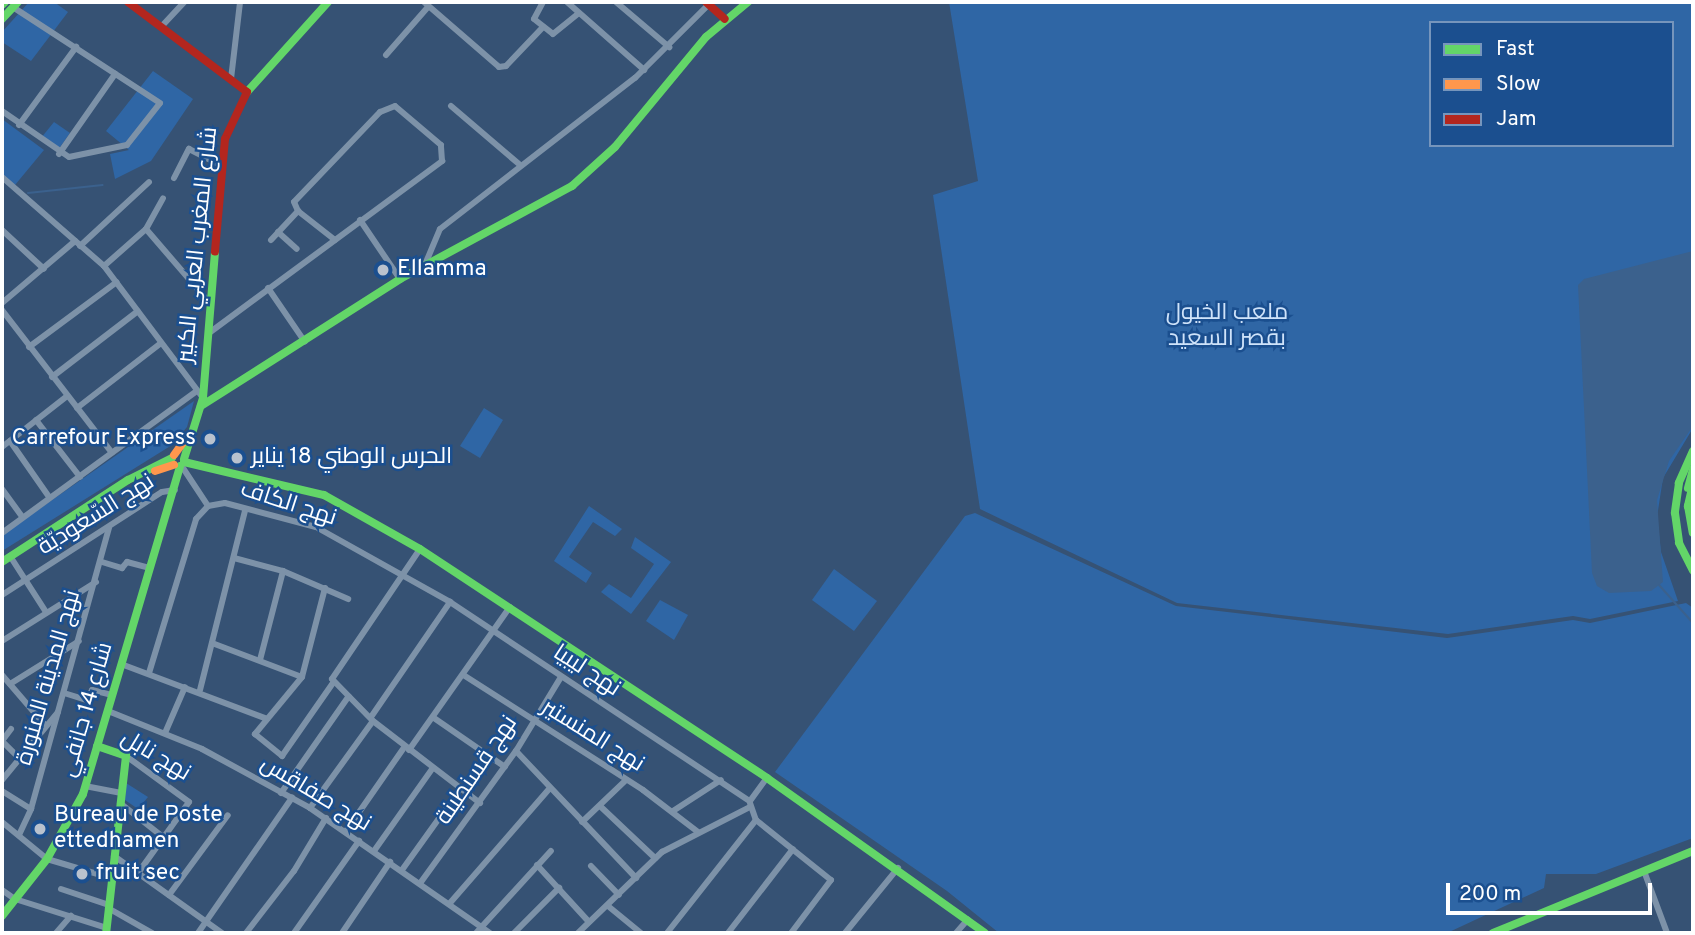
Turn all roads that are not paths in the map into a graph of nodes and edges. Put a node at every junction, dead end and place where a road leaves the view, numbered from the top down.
1 (128, 2) edge
2 (184, 2) edge
3 (240, 2) edge
4 (328, 2) edge
5 (543, 2) edge
6 (567, 2) edge
7 (616, 2) edge
8 (748, 2) edge
9 (707, 3) edge
10 (15, 4) edge
11 (426, 4) edge
12 (579, 13) junction
13 (2, 19) edge
14 (725, 19) junction
15 (161, 27) junction
16 (543, 27) junction
17 (76, 47) junction
18 (668, 47) junction
19 (386, 55) dead end
20 (644, 70) junction
21 (115, 74) junction
22 (231, 79) junction
23 (247, 92) junction
24 (451, 106) dead end
25 (2, 111) edge
26 (19, 125) junction
27 (59, 155) junction
28 (519, 164) junction
29 (223, 166) junction
30 (2, 177) edge
31 (174, 178) dead end
32 (149, 182) dead end
33 (163, 198) dead end
34 (298, 211) junction
35 (360, 220) junction
36 (146, 229) junction
37 (2, 230) edge
38 (278, 232) junction
39 (271, 240) dead end
40 (335, 240) junction
41 (77, 244) junction
42 (296, 249) dead end
43 (104, 266) junction
44 (424, 267) junction
45 (44, 269) junction
46 (400, 279) junction
47 (117, 282) junction
48 (268, 288) junction
49 (208, 301) junction
50 (2, 303) edge
51 (2, 310) edge
52 (138, 311) junction
53 (206, 335) junction
54 (305, 342) junction
55 (161, 343) junction
56 (29, 347) junction
57 (52, 377) junction
58 (67, 396) junction
59 (200, 398) junction
60 (77, 408) junction
61 (36, 420) junction
62 (10, 441) junction
63 (2, 447) edge
64 (1693, 451) edge
65 (112, 453) junction
66 (178, 462) junction
67 (1693, 469) edge
68 (80, 477) junction
69 (1693, 484) edge
70 (2, 489) edge
71 (173, 492) junction
72 (50, 497) junction
73 (208, 506) junction
74 (1688, 506) junction
75 (245, 511) junction
76 (22, 517) junction
77 (109, 528) junction
78 (2, 533) edge
79 (1693, 533) edge
80 (420, 549) junction
81 (1683, 553) junction
82 (10, 556) junction
83 (234, 558) junction
84 (2, 562) edge
85 (102, 562) junction
86 (149, 568) junction
87 (283, 571) junction
88 (1693, 571) edge
89 (402, 576) junction
90 (25, 580) junction
91 (96, 582) junction
92 (1693, 582) edge
93 (326, 588) junction
94 (2, 595) edge
95 (348, 599) dead end
96 (450, 602) junction
97 (510, 607) junction
98 (46, 612) junction
99 (494, 632) junction
100 (2, 640) edge
101 (79, 641) junction
102 (212, 643) junction
103 (260, 660) junction
104 (121, 664) junction
105 (149, 673) junction
106 (2, 675) edge
107 (464, 676) junction
108 (302, 677) junction
109 (561, 677) junction
110 (332, 681) junction
111 (10, 684) junction
112 (185, 687) junction
113 (200, 690) junction
114 (64, 693) junction
115 (112, 695) junction
116 (349, 696) junction
117 (59, 710) junction
118 (108, 711) junction
119 (433, 718) junction
120 (267, 719) junction
121 (372, 719) junction
122 (533, 721) junction
123 (45, 725) junction
124 (12, 729) dead end
125 (165, 733) junction
126 (2, 741) edge
127 (97, 746) junction
128 (407, 748) junction
129 (516, 751) junction
130 (126, 756) junction
131 (19, 758) junction
132 (505, 767) junction
133 (432, 769) junction
134 (767, 778) junction
135 (2, 780) edge
136 (626, 780) junction
137 (721, 780) junction
138 (85, 786) junction
139 (550, 788) junction
140 (460, 789) junction
141 (2, 791) edge
142 (121, 793) junction
143 (281, 793) junction
144 (292, 798) junction
145 (120, 803) junction
146 (480, 803) junction
147 (750, 804) junction
148 (600, 806) junction
149 (310, 808) junction
150 (31, 809) junction
151 (673, 811) junction
152 (228, 815) dead end
153 (326, 818) junction
154 (756, 820) junction
155 (2, 822) edge
156 (582, 822) junction
157 (346, 831) junction
158 (698, 832) junction
159 (19, 835) junction
160 (163, 836) junction
161 (359, 841) junction
162 (793, 849) junction
163 (374, 851) junction
164 (551, 851) dead end
165 (1693, 851) edge
166 (114, 856) junction
167 (655, 858) junction
168 (47, 859) junction
169 (390, 862) junction
170 (537, 865) junction
171 (592, 866) dead end
172 (898, 869) junction
173 (402, 870) junction
174 (1644, 871) junction
175 (138, 873) junction
176 (111, 878) junction
177 (635, 878) junction
178 (421, 882) junction
179 (559, 888) junction
180 (61, 889) dead end
181 (2, 890) edge
182 (169, 895) junction
183 (619, 895) junction
184 (15, 899) junction
185 (450, 903) junction
186 (108, 906) junction
187 (608, 906) junction
188 (2, 916) edge
189 (71, 916) junction
190 (968, 919) junction
191 (205, 921) junction
192 (589, 922) junction
193 (481, 926) junction
194 (106, 930) edge
195 (56, 933) edge
196 (152, 933) edge
197 (198, 933) edge
198 (222, 933) edge
199 (246, 933) edge
200 (294, 933) edge
201 (342, 933) edge
202 (476, 933) edge
203 (490, 933) edge
204 (514, 933) edge
205 (578, 933) edge
206 (641, 933) edge
207 (667, 933) edge
208 (728, 933) edge
209 (791, 933) edge
210 (845, 933) edge
211 (956, 933) edge
212 (985, 933) edge
213 (1493, 933) edge
214 (1667, 933) edge

1 - 15 street
2 - 15 street
3 - 22 street
4 - 23 street, شارع المغرب العربي الكبير
5 - 16 street
6 - 12 street
7 - 18 street
8 - 14 street
9 - 14 street
9 - 18 street
10 - 13 street
10 - 17 street
11 - 16 street
11 - 19 street
12 - 16 street
12 - 20 street
14 - 44 street
15 - 22 street
17 - 21 street
17 - 26 street
18 - 20 street
20 - 28 street
21 - 27 street
21 - 27 street
22 - 23 street
23 - 29 street, شارع المغرب العربي الكبير
24 - 28 street
25 - 26 street
26 - 27 street
28 - 44 street
29 - 31 street
29 - 49 street, شارع المغرب العربي الكبير
30 - 41 street
32 - 41 street
33 - 36 street
34 - 35 street
34 - 38 street
34 - 40 street
35 - 40 street
35 - 46 street
36 - 43 street
36 - 49 street
37 - 45 street
38 - 39 street
38 - 42 street
40 - 48 street
41 - 43 street
41 - 45 street
43 - 47 street
44 - 46 street
45 - 50 street
46 - 54 street
47 - 52 street
47 - 56 street
48 - 53 street
48 - 54 street
49 - 53 street, شارع المغرب العربي الكبير
51 - 56 street
52 - 55 street
52 - 57 street
53 - 59 street, شارع المغرب العربي الكبير
54 - 59 street
55 - 59 street
55 - 60 street
56 - 57 street
57 - 58 street
58 - 60 street
58 - 61 street
59 - 65 street
59 - 66 street, شارع المغرب العربي الكبير
60 - 65 street
61 - 62 street
61 - 68 street
62 - 63 street
62 - 72 street
64 - 81 street
65 - 68 street
66 - 71 street, شارع المغرب العربي الكبير
66 - 73 street
66 - 80 street
66 - 82 street
67 - 74 street
68 - 72 street
69 - 74 street
70 - 76 street
71 - 77 street, نهج السّعوديّة
71 - 86 street, شارع 14 جانفي
72 - 76 street
73 - 75 street, نهج الكاف
73 - 105 street, نهج الكاف
74 - 79 street
75 - 83 street
75 - 89 street, نهج الكاف
76 - 78 street
77 - 85 street, نهج المدينة المنورة
77 - 90 street, نهج السّعوديّة
80 - 89 street
80 - 97 street
81 - 88 street
81 - 92 street
82 - 84 street
82 - 90 street
83 - 87 street
83 - 102 street
85 - 86 street
85 - 91 street, نهج المدينة المنورة
86 - 104 street, شارع 14 جانفي
87 - 93 street
87 - 103 street
89 - 96 street, نهج ليبيا
89 - 110 street
90 - 94 street, نهج السّعوديّة
90 - 98 street
91 - 98 street
91 - 101 street, نهج المدينة المنورة
93 - 95 street
93 - 108 street
96 - 99 street, نهج ليبيا
96 - 121 street
97 - 99 street
97 - 134 street
98 - 100 street
99 - 107 street
99 - 109 street, نهج ليبيا
101 - 111 street
101 - 114 street, نهج المدينة المنورة
102 - 103 street
102 - 113 street
103 - 108 street
104 - 105 street
104 - 115 street, شارع 14 جانفي
105 - 112 street
106 - 111 street
107 - 119 street
107 - 122 street, نهج المنستير
108 - 120 street
109 - 122 street, نهج قسنطينة
109 - 137 street, نهج ليبيا
110 - 116 street
110 - 120 street
111 - 123 street
112 - 113 street
112 - 125 street
113 - 120 street
114 - 115 street
114 - 117 street, نهج المدينة المنورة
115 - 118 street, شارع 14 جانفي
116 - 121 street
116 - 143 street
117 - 123 street
117 - 150 street, نهج المدينة المنورة
118 - 125 street, نهج صفاقس
118 - 127 street, شارع 14 جانفي
119 - 128 street
119 - 132 street
121 - 128 street
121 - 149 street
122 - 129 street, نهج قسنطينة
122 - 136 street, نهج المنستير
123 - 131 street
124 - 126 street
125 - 143 street, نهج صفاقس
126 - 131 street
127 - 130 street, نهج نابل
127 - 138 street, شارع 14 جانفي
128 - 133 street
128 - 157 street
129 - 132 street, نهج قسنطينة
129 - 139 street
130 - 142 street
130 - 160 street, نهج نابل
131 - 135 street
132 - 146 street, نهج قسنطينة
133 - 140 street
133 - 163 street
134 - 147 street
134 - 172 street
136 - 148 street
136 - 151 street, نهج المنستير
137 - 147 street, نهج ليبيا
137 - 151 street
138 - 142 street
138 - 168 street, شارع 14 جانفي
139 - 156 street
139 - 185 street
140 - 146 street
140 - 173 street
141 - 150 street
142 - 145 street
143 - 144 street, نهج صفاقس
144 - 149 street, نهج صفاقس
144 - 191 street
145 - 160 street
145 - 166 street
146 - 178 street, نهج قسنطينة
147 - 154 street
147 - 158 street
148 - 156 street
148 - 167 street
149 - 153 street, نهج صفاقس
150 - 159 street, نهج المدينة المنورة
151 - 158 street, نهج المنستير
152 - 182 street
153 - 157 street, نهج صفاقس
153 - 199 street
154 - 162 street
154 - 207 street
155 - 159 street
156 - 177 street
157 - 161 street, نهج صفاقس
158 - 167 street
159 - 168 street
160 - 175 street
161 - 163 street, نهج صفاقس
161 - 200 street
162 - 208 street
162 - 209 street
163 - 169 street, نهج صفاقس
164 - 170 street
165 - 174 street
166 - 175 street
166 - 176 street
167 - 177 street
168 - 176 street
168 - 184 street, شارع 14 جانفي
169 - 173 street, نهج صفاقس
169 - 201 street
170 - 179 street
170 - 193 street
171 - 183 street
172 - 190 street
172 - 210 street
173 - 178 street, نهج صفاقس
174 - 213 street
174 - 214 street
175 - 182 street
176 - 186 street
177 - 183 street
178 - 185 street, نهج صفاقس
179 - 192 street
179 - 204 street
180 - 186 street
181 - 184 street
182 - 191 street
183 - 187 street
184 - 188 street, شارع 14 جانفي
184 - 189 street
185 - 193 street, نهج صفاقس
186 - 194 street
186 - 196 street
187 - 192 street
187 - 206 street
189 - 194 street
189 - 195 street
190 - 211 street
190 - 212 street
191 - 197 street
191 - 198 street
192 - 205 street
193 - 202 street
193 - 203 street, نهج صفاقس

